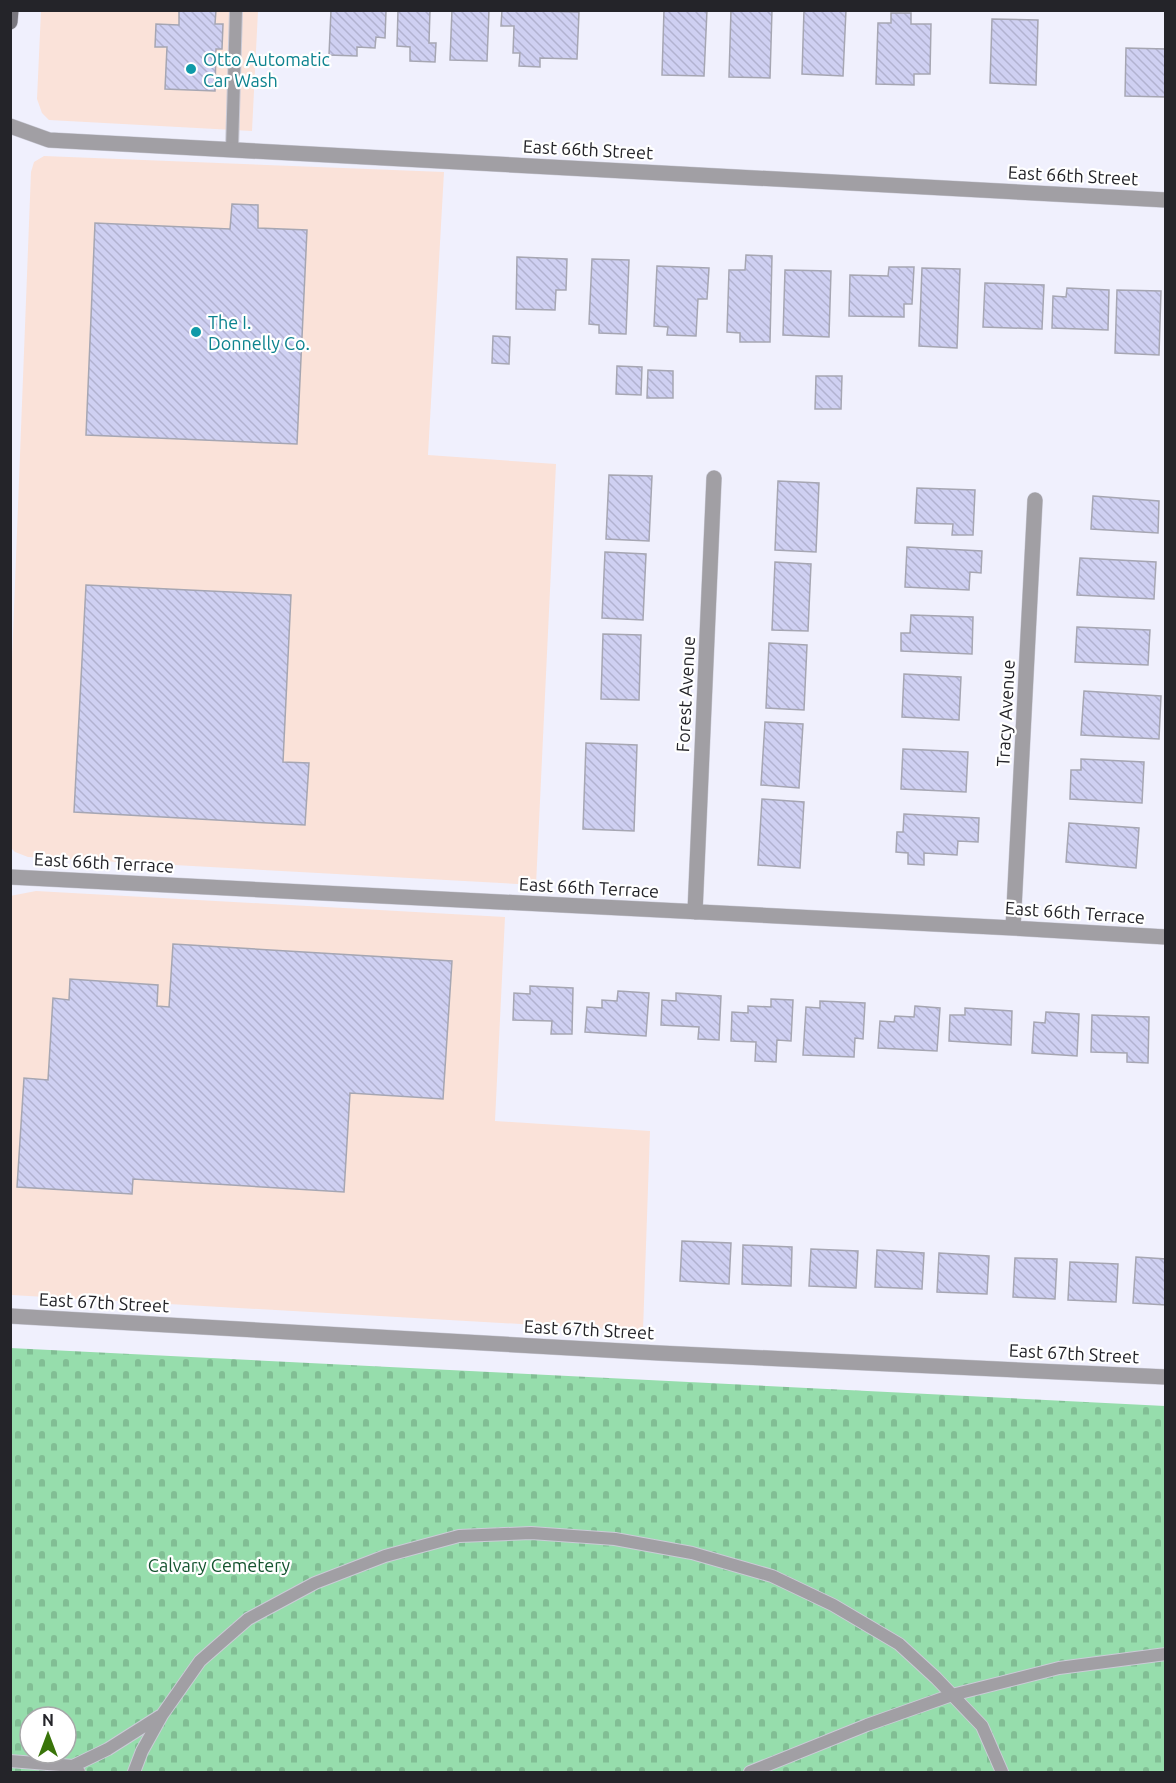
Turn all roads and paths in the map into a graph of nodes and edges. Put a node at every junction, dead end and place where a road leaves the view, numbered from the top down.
1 (11, 10) edge
2 (236, 10) edge
3 (10, 22) edge
4 (10, 126) edge
5 (231, 149) junction
6 (1166, 200) edge
7 (714, 478) dead end
8 (1035, 500) dead end
9 (10, 877) edge
10 (694, 912) junction
11 (1013, 928) junction
12 (1166, 937) edge
13 (10, 1316) edge
14 (1166, 1377) edge
15 (1166, 1654) edge
16 (952, 1695) junction
17 (162, 1715) junction
18 (10, 1761) edge
19 (76, 1769) edge
20 (134, 1773) edge
21 (750, 1773) edge
22 (1002, 1773) edge

1 - 3 main road
2 - 5 lane
4 - 5 street, East 66th Street
5 - 6 street, East 66th Street
7 - 10 street, Forest Avenue
8 - 11 street, Tracy Avenue
9 - 10 street, East 66th Terrace
10 - 11 street, East 66th Terrace
11 - 12 street, East 66th Terrace
13 - 14 street, East 67th Street
15 - 16 lane
16 - 17 lane
16 - 21 lane
16 - 22 lane
17 - 19 lane
17 - 20 lane
18 - 19 lane

